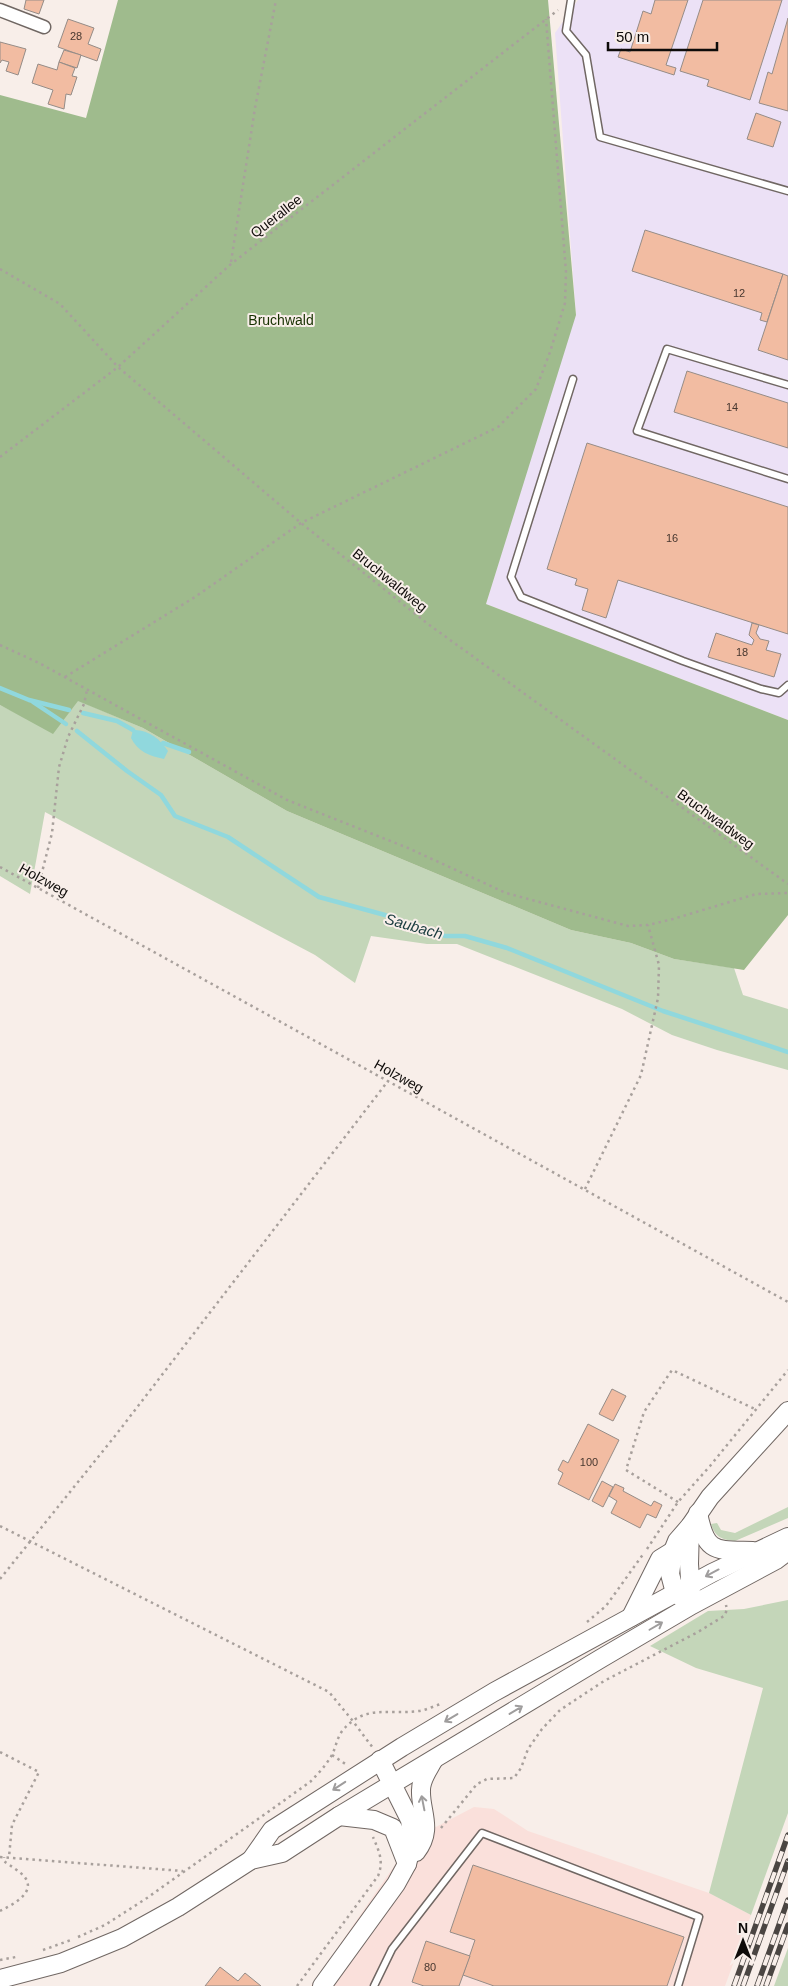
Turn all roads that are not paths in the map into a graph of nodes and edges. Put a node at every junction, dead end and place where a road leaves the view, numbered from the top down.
1 (571, 0) edge
2 (0, 10) edge
3 (44, 27) dead end
4 (788, 191) edge
5 (573, 379) dead end
6 (788, 385) edge
7 (788, 479) edge
8 (788, 685) edge
9 (788, 1411) edge
10 (694, 1520) junction
11 (788, 1537) edge
12 (756, 1551) junction
13 (788, 1551) edge
14 (673, 1552) junction
15 (691, 1585) junction
16 (675, 1593) junction
17 (692, 1605) junction
18 (631, 1617) junction
19 (380, 1760) junction
20 (433, 1760) junction
21 (393, 1784) junction
22 (339, 1816) junction
23 (251, 1860) junction
24 (407, 1864) junction
25 (0, 1979) edge
26 (322, 1986) edge
27 (374, 1986) edge
28 (678, 1986) edge

1 - 4 lane
2 - 3 street
5 - 8 lane
6 - 7 lane
9 - 10 main road
10 - 12 main road
10 - 14 main road
10 - 15 main road
11 - 12 main road
12 -> 15 main road
13 - 17 main road
14 - 16 main road
14 - 18 main road
15 - 16 main road
15 - 17 main road
16 - 17 main road
16 - 18 main road
20 -> 17 main road
18 -> 19 main road
19 - 21 main road
19 -> 23 main road
20 - 21 main road
24 -> 20 main road
21 - 22 main road
21 - 24 main road
22 - 23 main road
22 - 24 main road
23 - 25 main road
24 - 26 main road
27 - 28 lane

